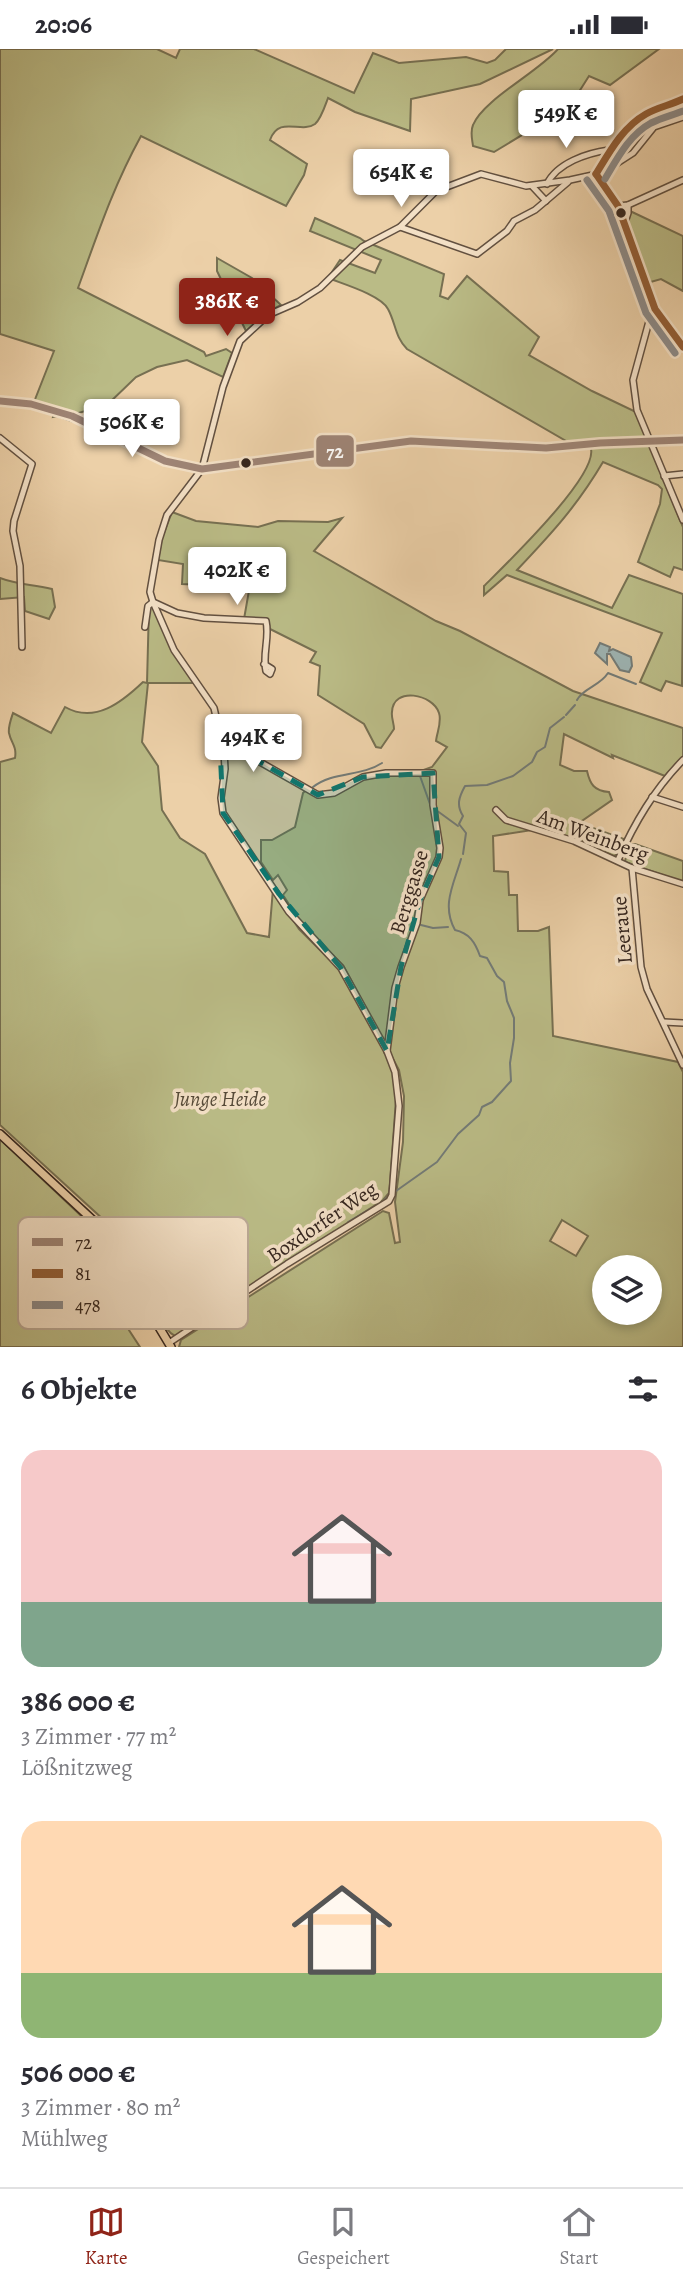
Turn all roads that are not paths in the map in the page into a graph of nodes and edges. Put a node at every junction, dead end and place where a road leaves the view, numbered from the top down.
1 (683, 99) edge
2 (683, 117) edge
3 (609, 150) junction
4 (593, 154) junction
5 (598, 171) junction
6 (570, 180) junction
7 (683, 180) edge
8 (547, 184) junction
9 (532, 185) junction
10 (546, 201) junction
11 (628, 205) junction
12 (618, 206) junction
13 (624, 226) junction
14 (400, 227) junction
15 (655, 309) junction
16 (683, 347) edge
17 (0, 401) edge
18 (0, 438) edge
19 (683, 440) edge
20 (651, 442) junction
21 (202, 469) junction
22 (683, 474) edge
23 (664, 476) junction
24 (680, 506) edge
25 (683, 520) edge
26 (153, 602) junction
27 (145, 627) dead end
28 (22, 647) dead end
29 (264, 664) dead end
30 (219, 724) junction
31 (683, 760) edge
32 (652, 797) junction
33 (683, 807) edge
34 (496, 810) dead end
35 (618, 860) junction
36 (632, 868) junction
37 (683, 884) edge
38 (664, 1023) junction
39 (683, 1024) edge
40 (387, 1051) junction
41 (683, 1065) edge
42 (0, 1134) edge
43 (89, 1217) edge
44 (248, 1292) edge
45 (160, 1329) edge
46 (193, 1329) edge
47 (170, 1345) edge

1 - 3 street
2 - 5 street
3 - 4 street
3 - 5 street
4 - 5 street
4 - 8 street
5 - 6 street
5 - 12 street
6 - 8 street
6 - 10 street
7 - 11 street
8 - 9 street
9 - 10 street
9 - 14 street
10 - 14 street
11 - 12 street
11 - 13 street
12 - 13 street
13 - 15 street
14 - 21 street
15 - 16 street
15 - 20 street
17 - 21 street
18 - 28 street
19 - 20 street
20 - 21 street
20 - 23 street
21 - 26 street
22 - 23 street
23 - 24 street
24 - 25 street
26 - 27 street
26 - 29 street
26 - 30 street
30 - 40 street, Boxdorfer Weg
30 - 40 street, Berggasse
31 - 32 street
32 - 33 street
32 - 35 street
34 - 35 street, Am Weinberg
35 - 36 street, Am Weinberg
36 - 37 street, Am Weinberg
36 - 38 street, Leeraue
38 - 39 street
38 - 41 street, Leeraue
40 - 44 street, Boxdorfer Weg
42 - 43 main road
45 - 47 main road
46 - 47 street, Boxdorfer Weg

